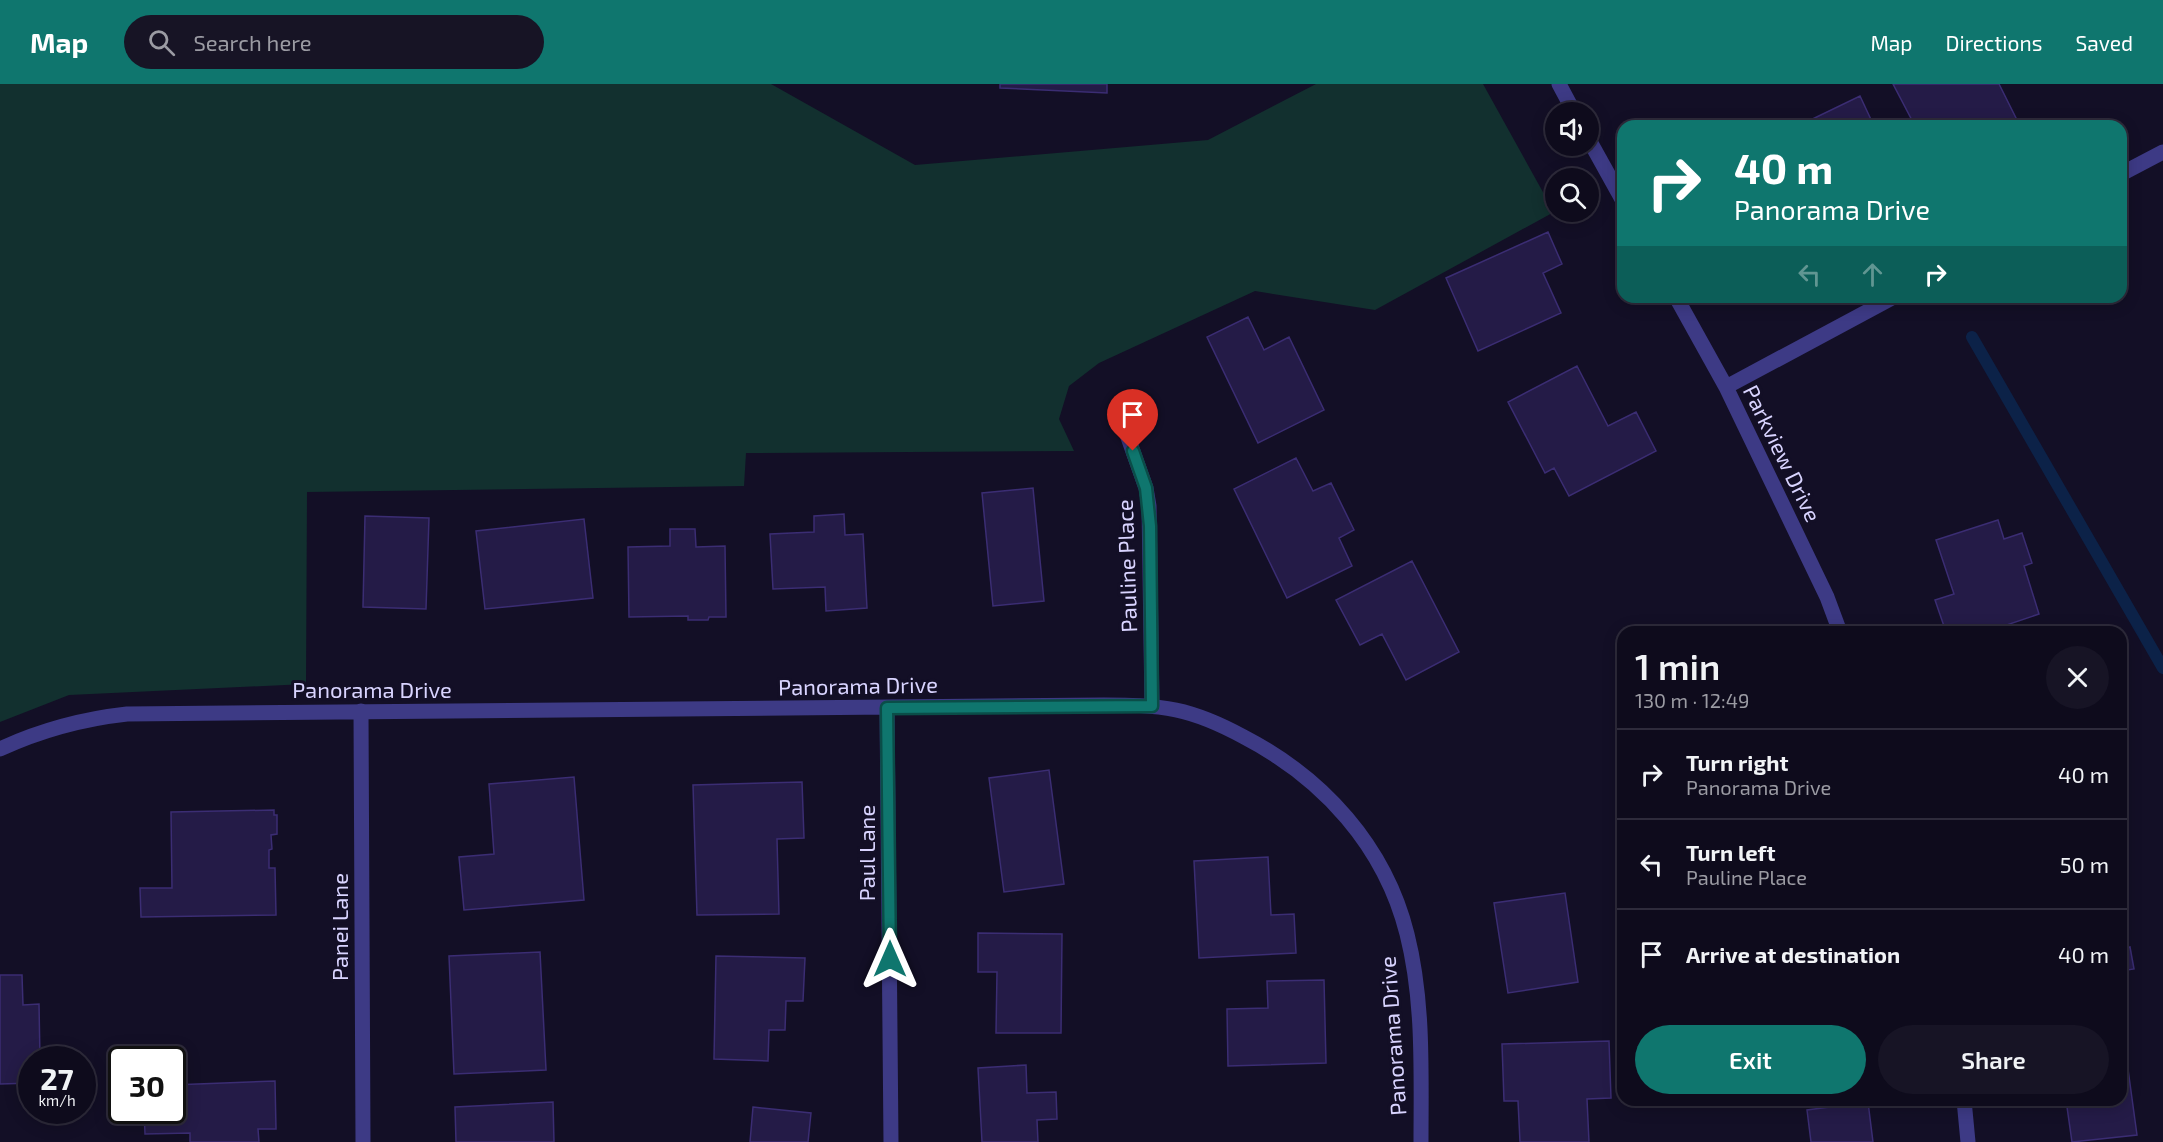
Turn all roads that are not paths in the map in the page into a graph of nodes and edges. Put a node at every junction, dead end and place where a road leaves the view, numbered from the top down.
1 (1559, 84) edge
2 (1569, 102) edge
3 (2163, 152) edge
4 (1598, 156) edge
5 (2127, 171) edge
6 (1617, 190) edge
7 (1679, 303) edge
8 (1883, 303) edge
9 (1726, 387) junction
10 (1125, 429) dead end
11 (1838, 626) edge
12 (1152, 706) junction
13 (887, 708) junction
14 (361, 711) junction
15 (0, 749) edge
16 (1965, 1106) edge
17 (363, 1142) edge
18 (891, 1142) edge
19 (1421, 1142) edge
20 (1968, 1142) edge

1 - 2 street
3 - 5 street
4 - 6 street
7 - 9 street, Parkview Drive
8 - 9 street
9 - 11 street, Parkview Drive
10 - 12 street, Pauline Place
12 - 13 street, Panorama Drive
12 - 19 street, Panorama Drive
13 - 14 street, Panorama Drive
13 - 18 street, Paul Lane
14 - 15 street, Panorama Drive
14 - 17 street, Panei Lane
16 - 20 street

